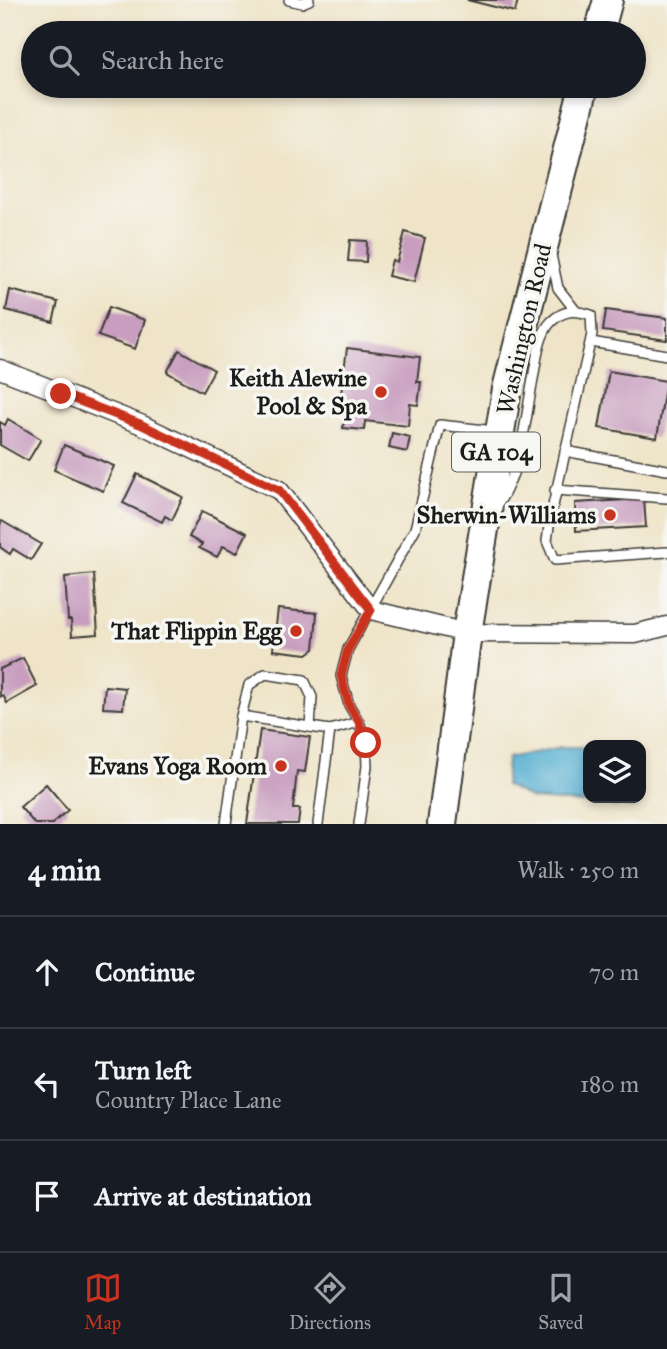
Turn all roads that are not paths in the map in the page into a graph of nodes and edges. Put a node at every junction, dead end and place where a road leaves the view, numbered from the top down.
1 (289, 0) edge
2 (309, 0) edge
3 (608, 0) edge
4 (602, 21) edge
5 (581, 98) edge
6 (547, 233) junction
7 (575, 310) junction
8 (590, 342) junction
9 (667, 355) edge
10 (0, 369) edge
11 (500, 432) junction
12 (565, 451) junction
13 (667, 470) edge
14 (555, 490) junction
15 (667, 498) edge
16 (484, 526) junction
17 (667, 552) edge
18 (371, 610) junction
19 (667, 625) edge
20 (467, 633) junction
21 (241, 716) junction
22 (359, 722) junction
23 (310, 727) junction
24 (330, 730) junction
25 (226, 824) edge
26 (318, 824) edge
27 (359, 824) edge
28 (442, 824) edge

1 - 2 lane
3 - 4 main road
5 - 6 main road, Washington Road / GA 104
6 - 7 lane
6 - 11 main road, Washington Road / GA 104
7 - 8 lane
7 - 16 lane
8 - 9 lane
8 - 12 lane
10 - 18 street
11 - 16 main road, Washington Road / GA 104
11 - 18 lane
12 - 13 lane
12 - 14 lane
14 - 15 lane
14 - 17 lane
16 - 20 main road, Washington Road / GA 104
18 - 20 street
18 - 22 lane
19 - 20 street
20 - 28 main road, Washington Road / GA 104
21 - 23 lane
21 - 23 lane
21 - 25 lane
22 - 24 lane
22 - 27 lane
23 - 24 lane
24 - 26 lane

